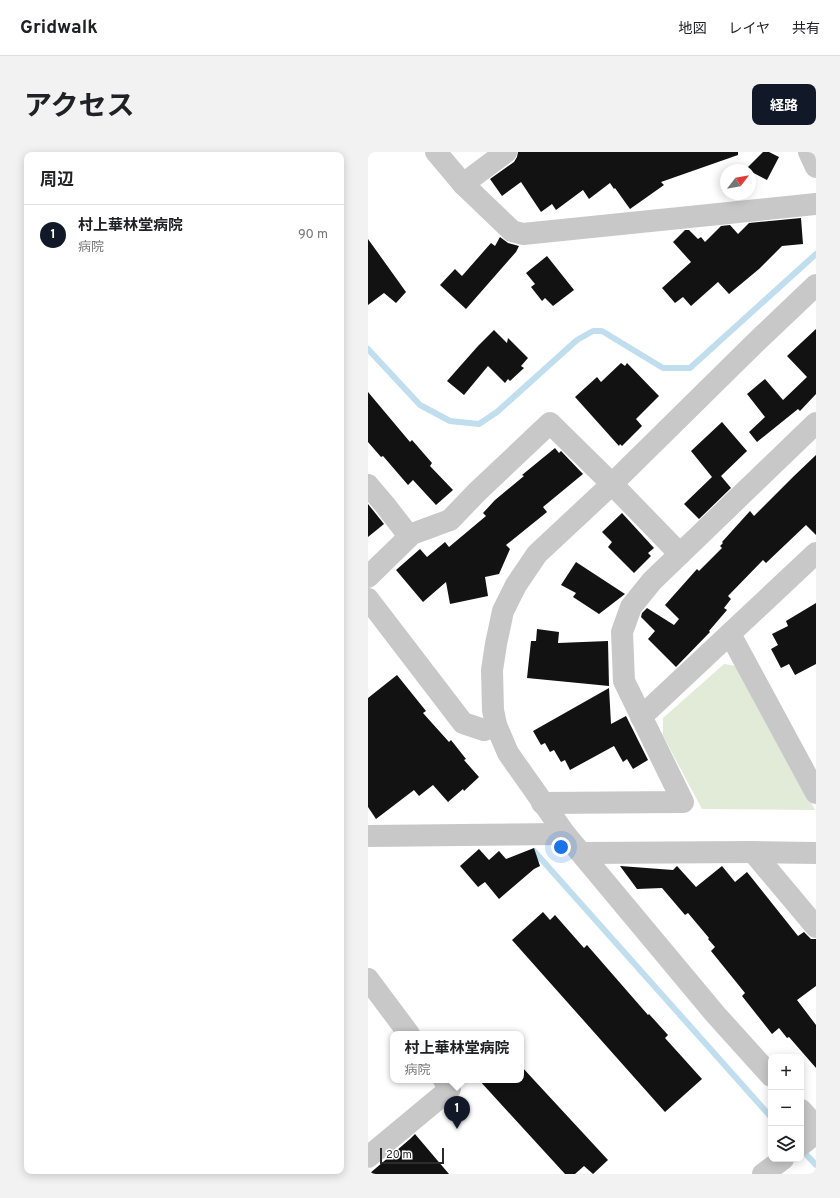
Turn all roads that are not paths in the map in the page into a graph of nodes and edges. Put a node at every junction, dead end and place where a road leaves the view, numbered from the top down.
1 (436, 152) edge
2 (506, 152) edge
3 (809, 152) edge
4 (816, 167) edge
5 (463, 184) junction
6 (816, 204) edge
7 (816, 285) edge
8 (816, 423) edge
9 (612, 484) junction
10 (368, 485) edge
11 (409, 536) junction
12 (816, 553) edge
13 (680, 554) junction
14 (368, 577) edge
15 (368, 598) edge
16 (730, 634) junction
17 (641, 717) junction
18 (496, 725) junction
19 (816, 793) edge
20 (542, 803) junction
21 (565, 834) junction
22 (368, 836) edge
23 (753, 852) junction
24 (582, 853) junction
25 (816, 853) edge
26 (816, 928) edge
27 (368, 979) edge
28 (407, 1031) edge
29 (768, 1073) edge
30 (446, 1083) edge
31 (804, 1119) edge
32 (810, 1136) edge
33 (368, 1157) edge
34 (779, 1162) edge
35 (763, 1174) edge

1 - 5 street
2 - 5 street
3 - 4 street
5 - 6 street
7 - 9 street
8 - 13 street
9 - 11 street
9 - 13 street
9 - 18 street
10 - 11 street
11 - 14 street
12 - 16 street
13 - 17 street
15 - 18 street
16 - 17 street
16 - 19 street
17 - 20 street
18 - 20 street
20 - 21 street
21 - 22 street
21 - 24 street
23 - 24 street
23 - 25 street
23 - 26 street
24 - 29 street
27 - 28 street
30 - 33 street
31 - 32 street
34 - 35 street

